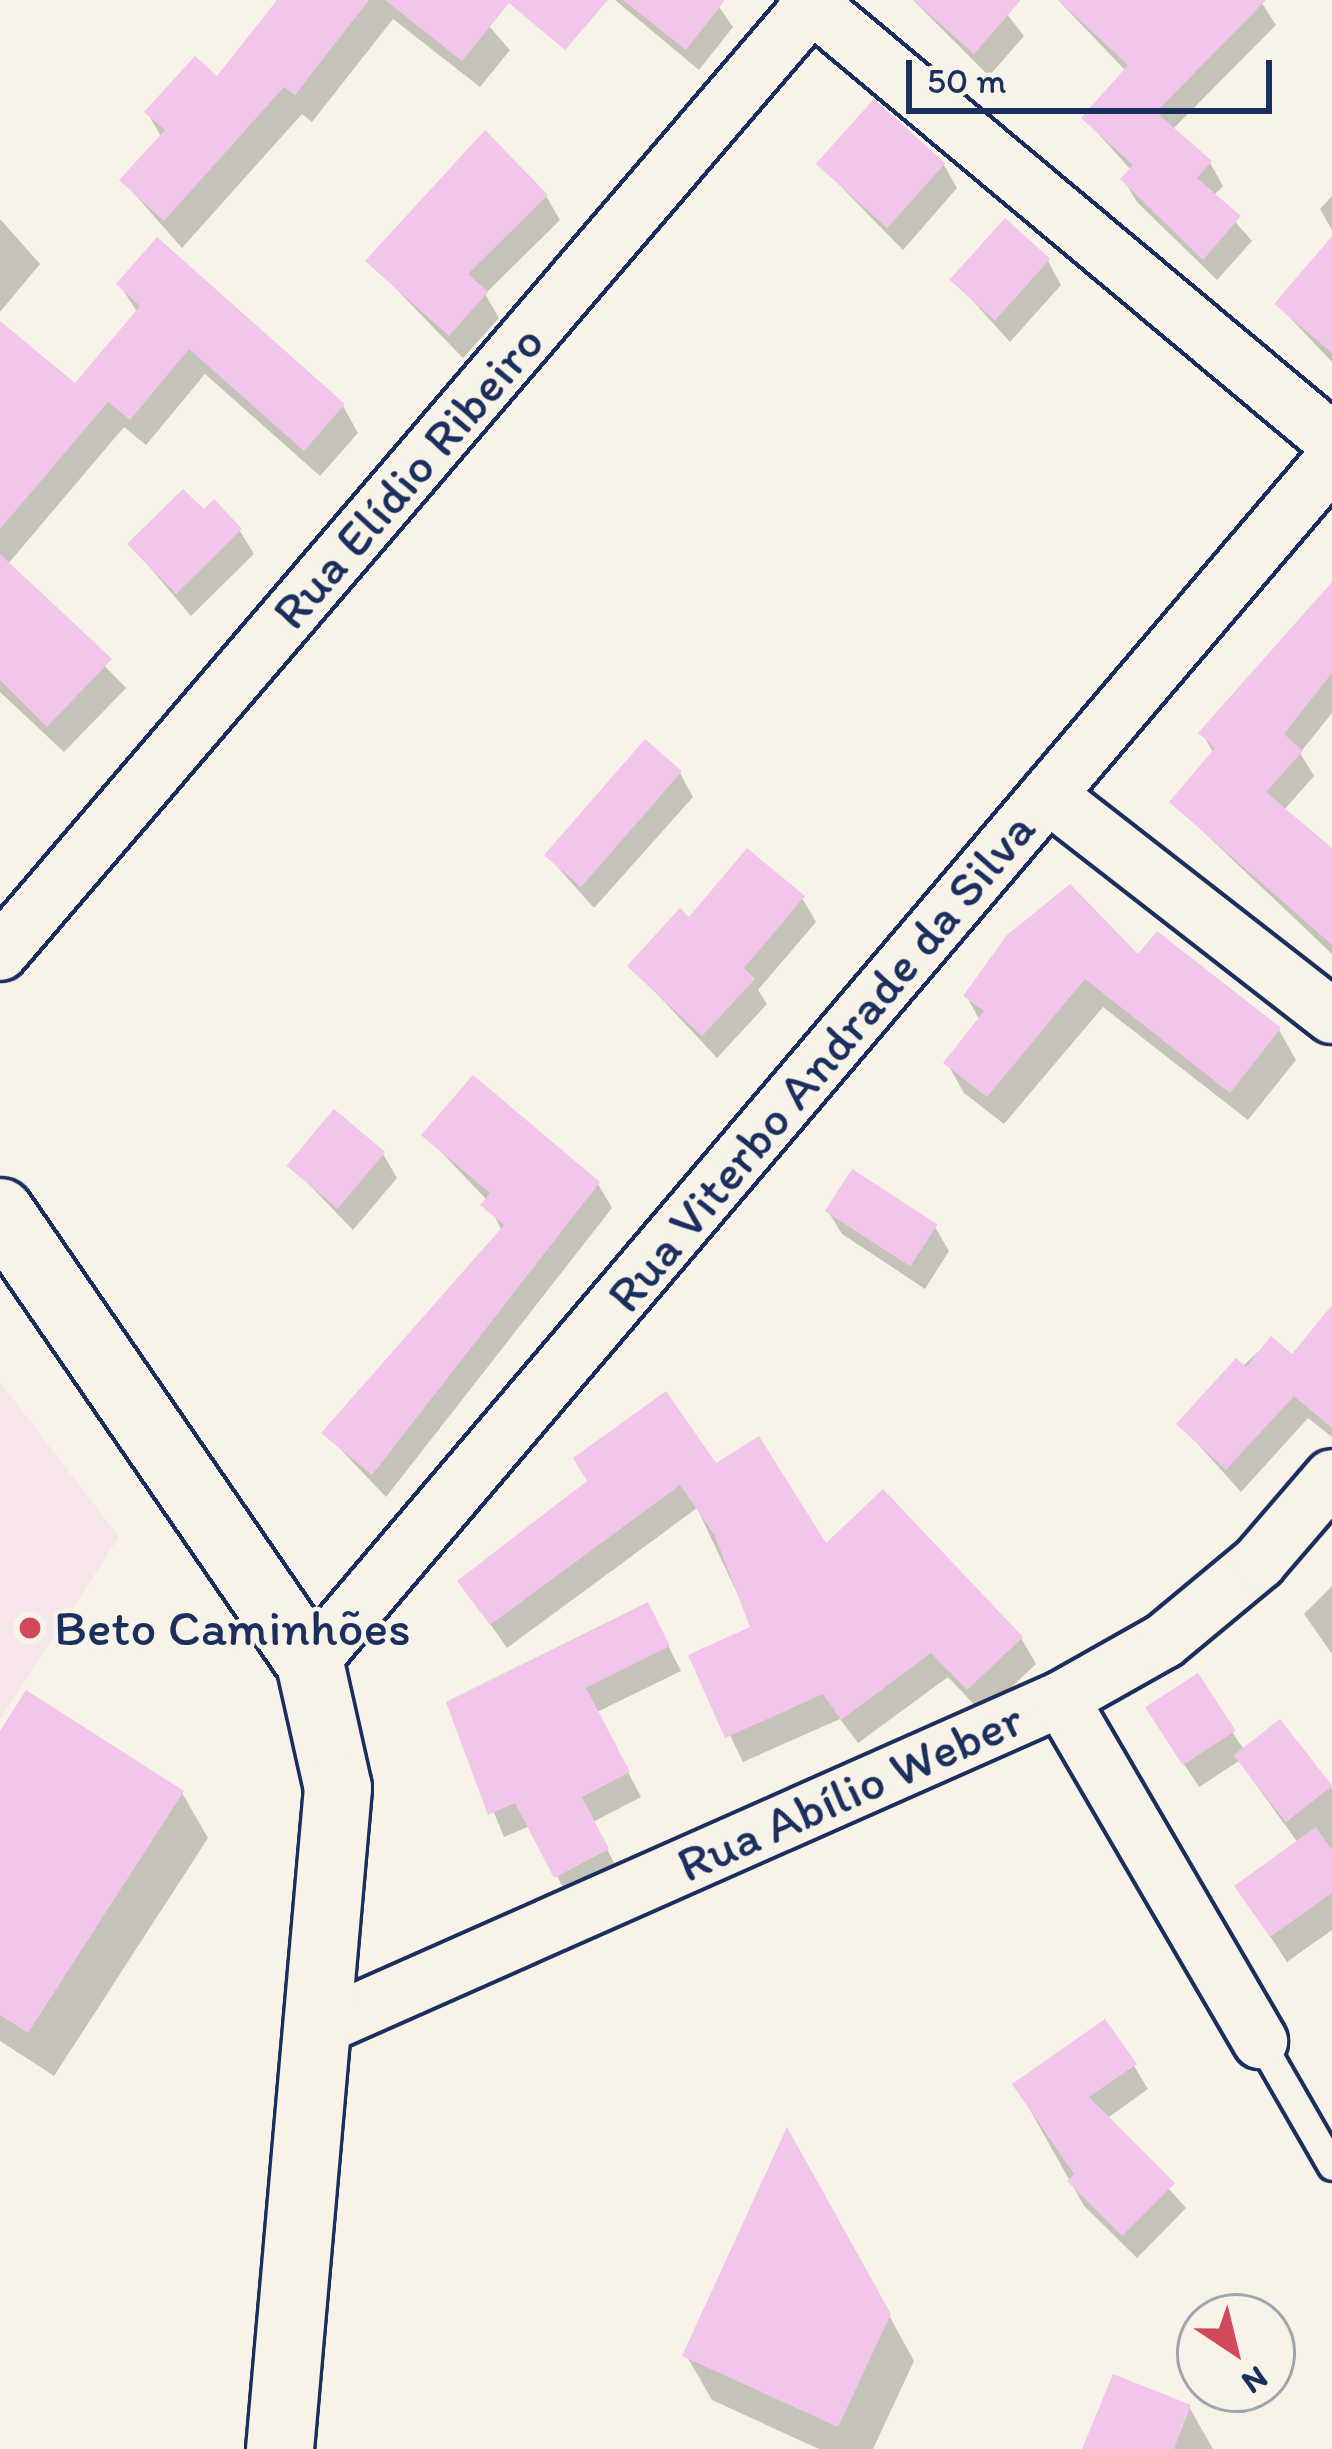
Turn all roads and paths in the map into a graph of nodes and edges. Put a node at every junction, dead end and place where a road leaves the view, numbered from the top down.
1 (812, 2) edge
2 (1332, 440) edge
3 (1332, 461) edge
4 (1048, 795) junction
5 (0, 953) edge
6 (1332, 1016) edge
7 (0, 1212) edge
8 (1332, 1478) edge
9 (310, 1663) junction
10 (1060, 1699) junction
11 (316, 2030) junction
12 (1260, 2041) joint
13 (1332, 2166) edge
14 (280, 2449) edge

1 - 2 street
1 - 5 street, Rua Elídio Ribeiro
3 - 4 street, Rua Viterbo Andrade da Silva
4 - 6 street
4 - 9 street, Rua Viterbo Andrade da Silva
7 - 9 street
8 - 10 street, Rua Abílio Weber
9 - 11 street
10 - 11 street, Rua Abílio Weber
10 - 12 street
11 - 14 street
12 - 13 lane

